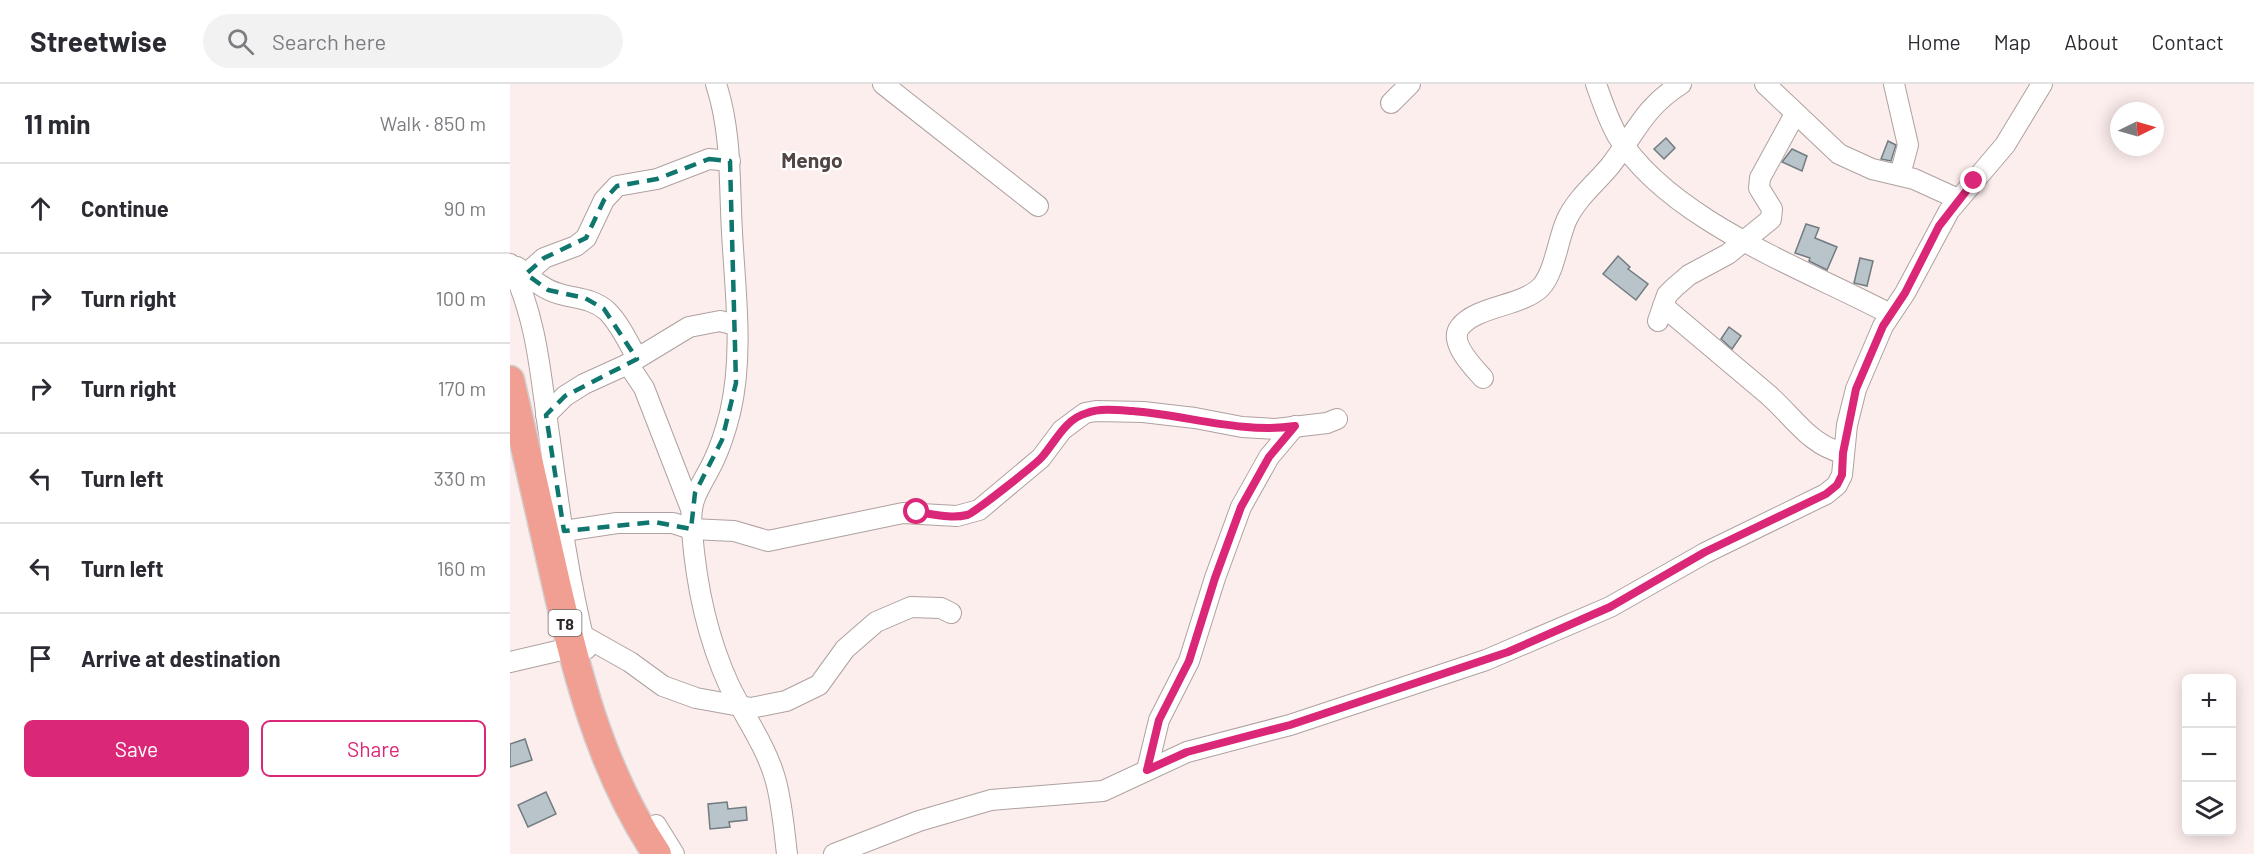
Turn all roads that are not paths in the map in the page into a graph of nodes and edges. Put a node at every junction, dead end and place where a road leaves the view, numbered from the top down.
1 (716, 84) edge
2 (883, 84) edge
3 (1410, 84) edge
4 (1596, 84) edge
5 (1681, 84) edge
6 (1765, 84) edge
7 (1894, 84) edge
8 (2042, 84) edge
9 (1659, 91) edge
10 (1390, 103) dead end
11 (1795, 114) junction
12 (1625, 146) junction
13 (730, 161) junction
14 (1900, 175) junction
15 (1958, 199) junction
16 (1038, 206) dead end
17 (1744, 241) junction
18 (515, 266) edge
19 (1890, 314) junction
20 (736, 325) junction
21 (632, 361) junction
22 (1483, 378) dead end
23 (510, 380) edge
24 (546, 414) junction
25 (1337, 419) dead end
26 (1295, 426) junction
27 (517, 444) edge
28 (1843, 453) junction
29 (691, 509) junction
30 (691, 529) junction
31 (564, 531) junction
32 (951, 613) dead end
33 (576, 641) junction
34 (510, 662) edge
35 (742, 708) junction
36 (1147, 770) junction
37 (657, 854) edge
38 (674, 854) edge
39 (787, 854) edge
40 (834, 854) edge

1 - 13 street
2 - 16 street
3 - 10 street
4 - 12 street
5 - 9 street
6 - 11 street
7 - 14 street
8 - 15 street
9 - 12 street
11 - 14 street
11 - 17 street
12 - 17 street
12 - 22 street
13 - 18 street
13 - 20 street
14 - 15 street
15 - 19 street
17 - 19 street
17 - 28 street
18 - 21 street
18 - 24 street
19 - 28 street
20 - 21 street
20 - 29 street
21 - 24 street
21 - 29 street
23 - 27 highway, T8
24 - 31 street
25 - 26 street
26 - 30 street
26 - 36 street
27 - 33 highway, T8
28 - 36 street
29 - 30 street
30 - 31 street
30 - 35 street
31 - 33 street
32 - 35 street
33 - 34 street
33 - 35 street
33 - 37 highway, T8
33 - 38 street
35 - 39 street
36 - 40 street

